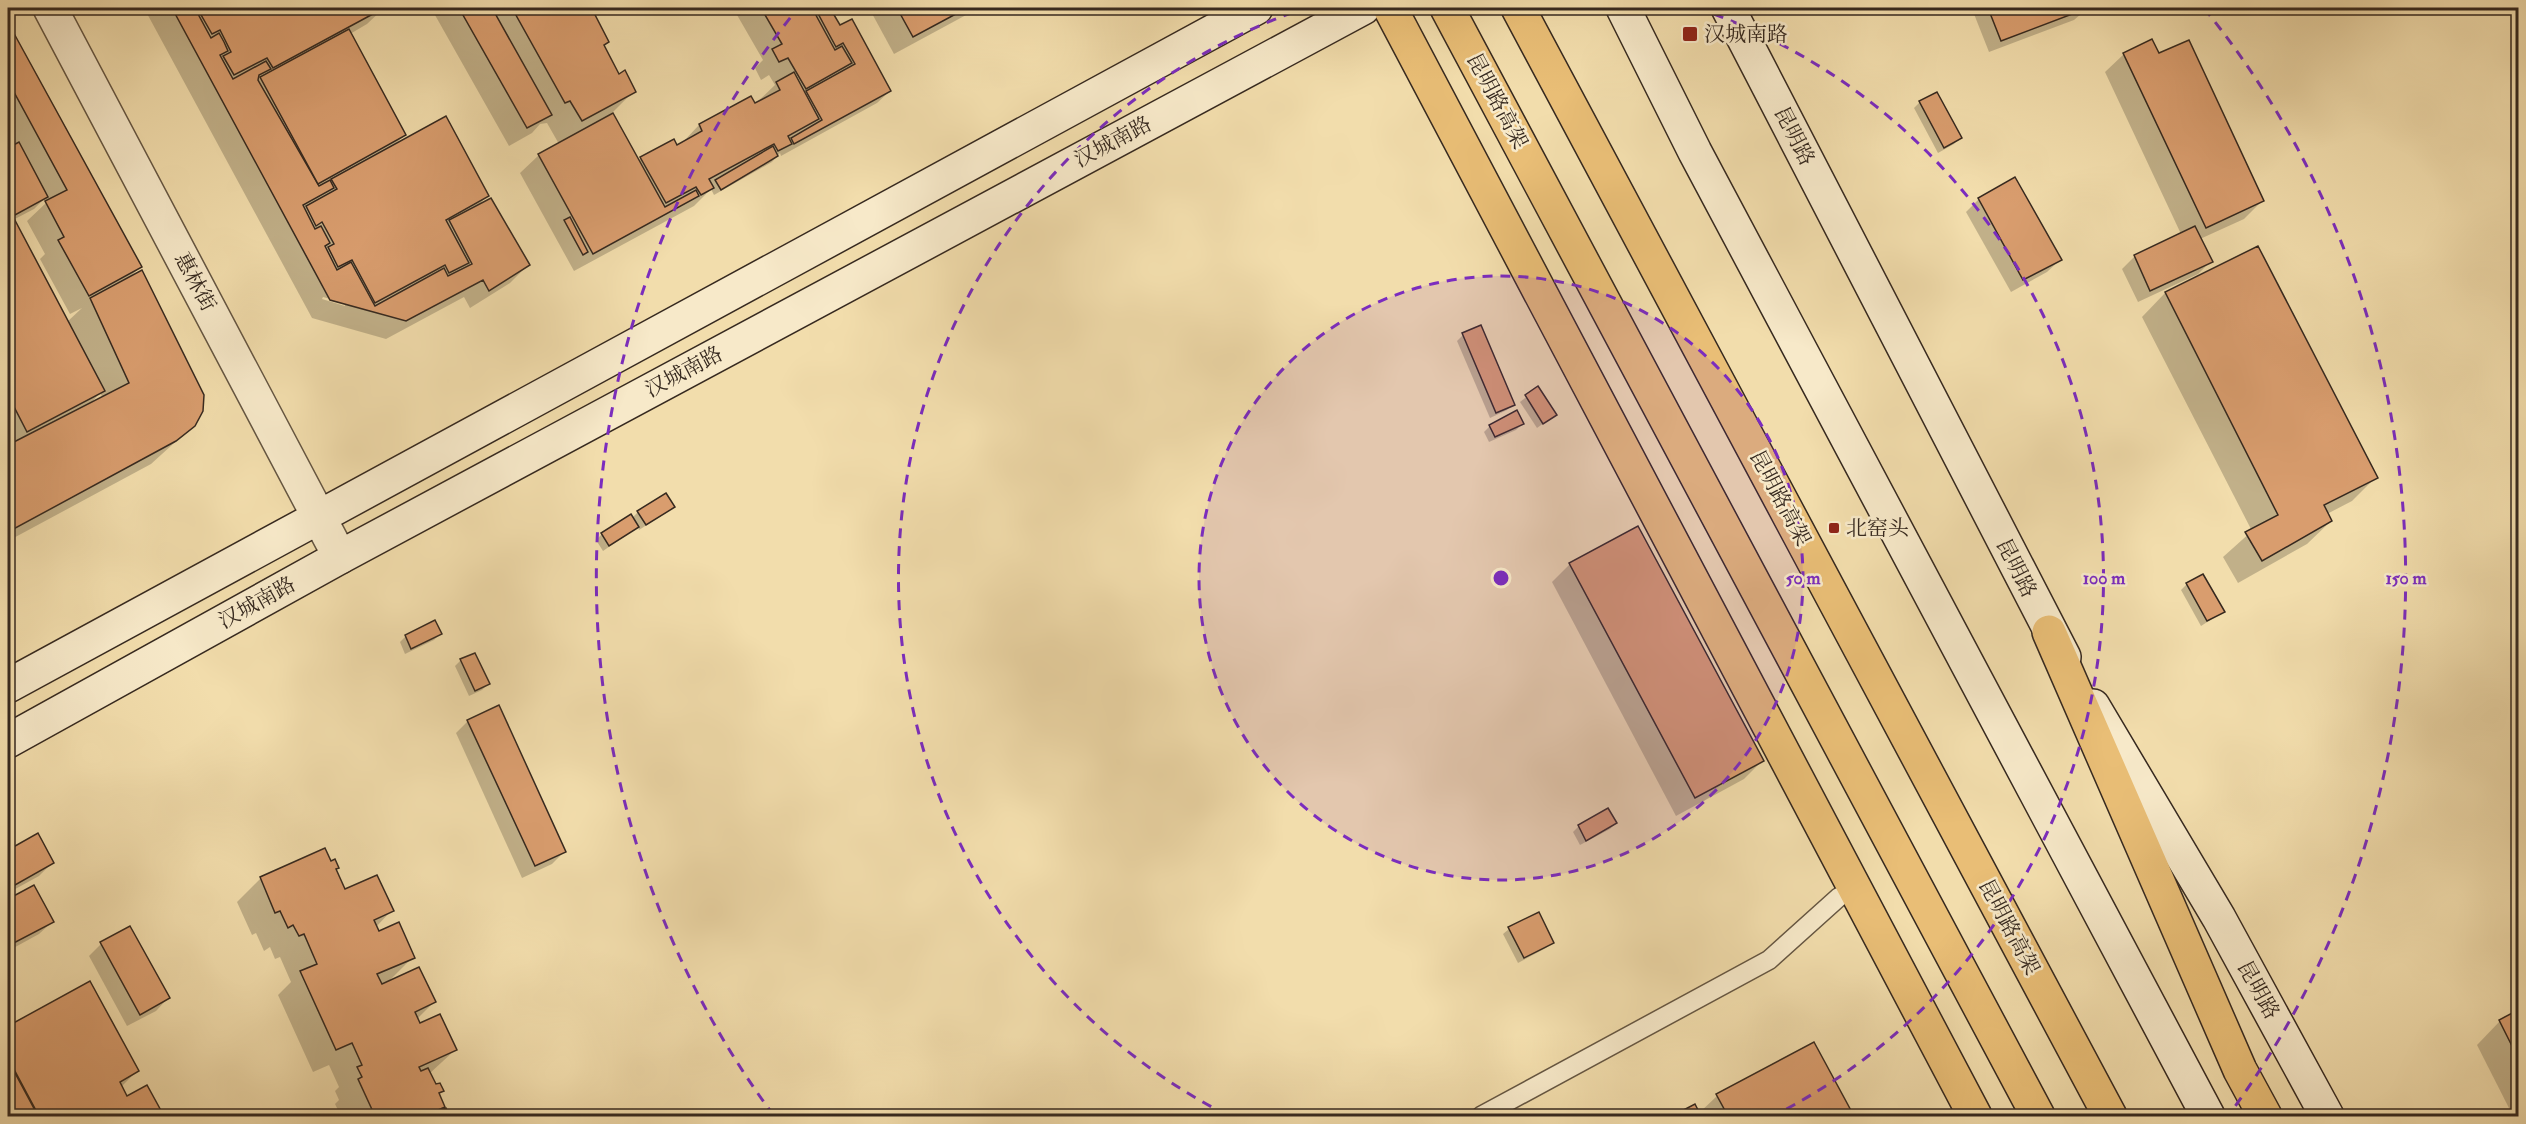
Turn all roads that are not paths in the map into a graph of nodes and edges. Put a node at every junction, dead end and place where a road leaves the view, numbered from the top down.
1 (50, 8) edge
2 (1256, 8) edge
3 (1363, 8) edge
4 (1390, 8) edge
5 (1447, 8) edge
6 (1518, 8) edge
7 (1623, 8) edge
8 (1728, 8) edge
9 (319, 515) junction
10 (340, 556) junction
11 (2049, 632) junction
12 (8, 686) edge
13 (8, 741) edge
14 (1839, 897) dead end
15 (1481, 1116) edge
16 (1975, 1116) edge
17 (2038, 1116) edge
18 (2110, 1116) edge
19 (2208, 1116) edge
20 (2265, 1116) edge
21 (2327, 1116) edge

1 - 9 main road, 惠林街
2 - 9 main road
3 - 10 main road, 汉城南路
4 - 16 highway
5 - 17 highway, 昆明路高架
6 - 18 highway, 昆明路高架
7 - 19 main road
8 - 11 main road, 昆明路
9 - 10 main road, 惠林街
9 - 12 main road
10 - 13 main road, 汉城南路
11 - 20 highway
11 - 21 main road, 昆明路
14 - 15 lane

